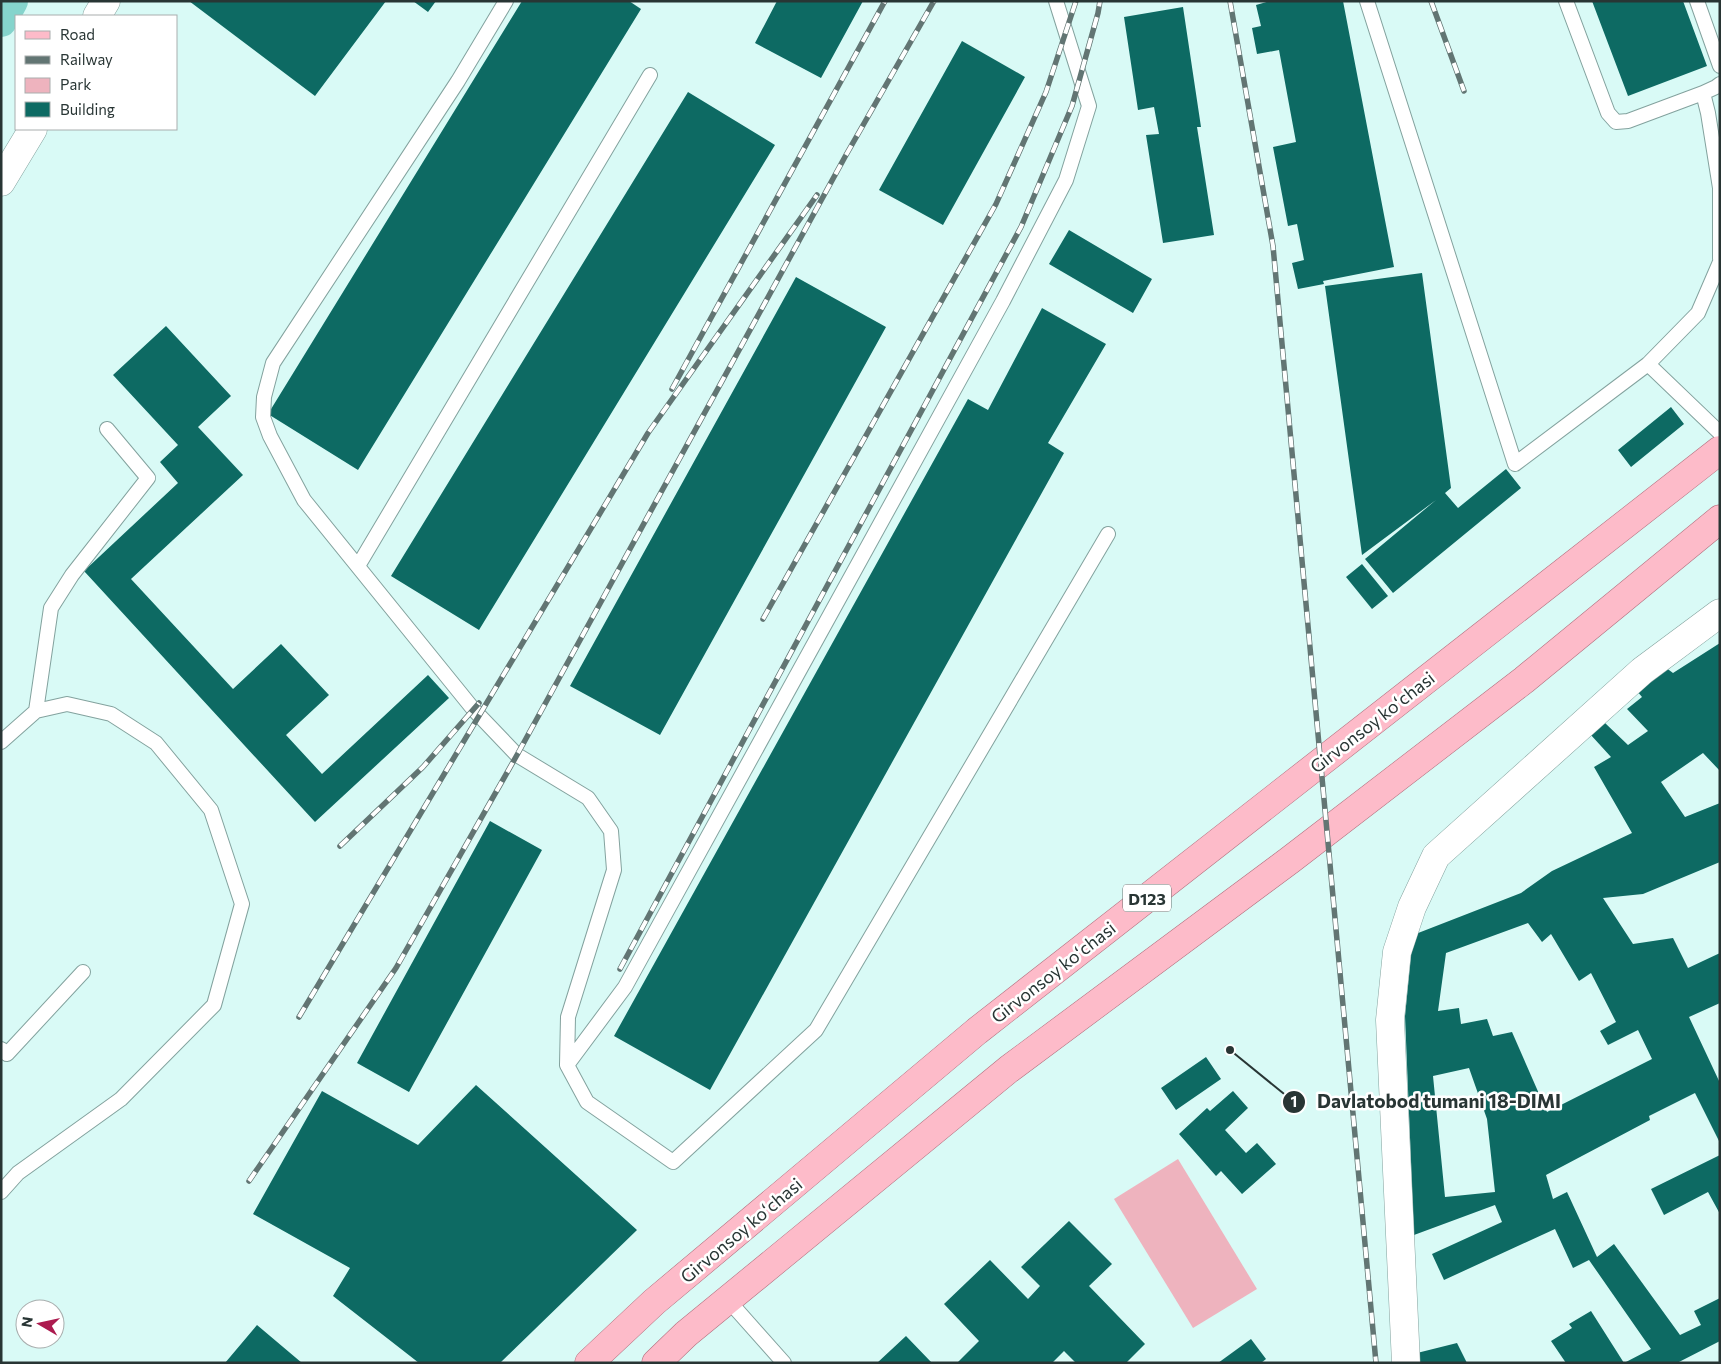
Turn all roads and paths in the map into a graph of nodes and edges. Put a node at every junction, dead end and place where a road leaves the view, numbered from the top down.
1 (106, 1) edge
2 (506, 1) edge
3 (1056, 1) edge
4 (1367, 1) edge
5 (1566, 1) edge
6 (1697, 1) edge
7 (98, 15) edge
8 (1720, 66) edge
9 (650, 75) dead end
10 (1720, 84) edge
11 (1703, 93) junction
12 (32, 130) edge
13 (1, 182) edge
14 (1720, 260) edge
15 (1648, 364) junction
16 (106, 429) dead end
17 (1720, 433) edge
18 (1720, 450) edge
19 (1720, 519) edge
20 (1108, 534) dead end
21 (358, 566) junction
22 (1720, 613) edge
23 (36, 711) junction
24 (1, 742) edge
25 (82, 972) dead end
26 (3, 1054) edge
27 (567, 1065) junction
28 (1, 1192) edge
29 (728, 1300) junction
30 (589, 1363) edge
31 (656, 1363) edge
32 (784, 1363) edge
33 (1406, 1363) edge

1 - 7 street
2 - 21 lane
3 - 27 lane
4 - 15 lane
5 - 11 lane
6 - 8 lane
9 - 21 lane
10 - 11 lane
11 - 14 lane
12 - 13 street
14 - 15 lane
15 - 17 lane
16 - 23 lane
18 - 30 main road, Girvonsoy koʻchasi / D123
19 - 29 main road
20 - 27 lane
21 - 27 lane
22 - 33 street
23 - 24 lane
23 - 28 lane
25 - 26 lane
29 - 31 main road
29 - 32 lane

